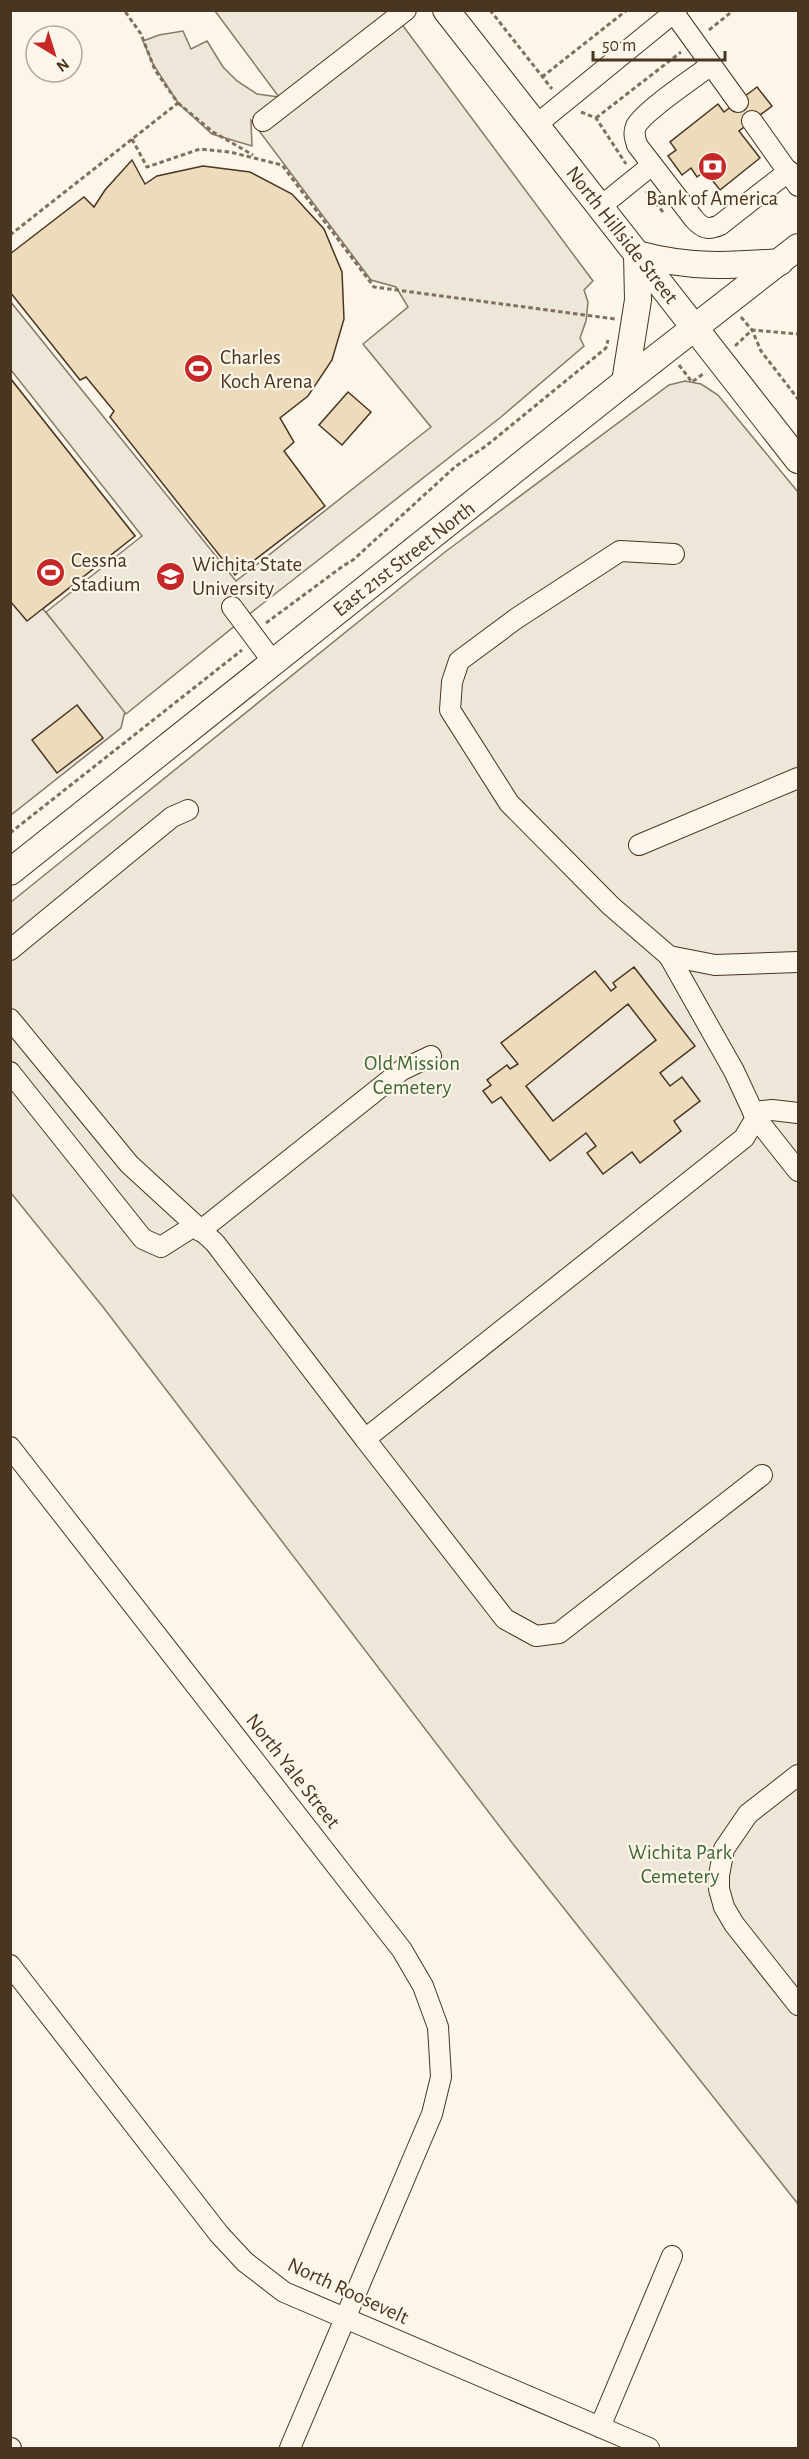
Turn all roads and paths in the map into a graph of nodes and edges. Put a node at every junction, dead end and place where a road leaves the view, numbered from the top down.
1 (124, 10) edge
2 (406, 10) edge
3 (446, 10) edge
4 (490, 10) edge
5 (627, 10) edge
6 (734, 10) edge
7 (675, 12) edge
8 (694, 42) junction
9 (711, 65) junction
10 (542, 77) junction
11 (566, 101) junction
12 (738, 102) dead end
13 (178, 103) junction
14 (596, 118) junction
15 (263, 121) dead end
16 (752, 121) dead end
17 (536, 125) junction
18 (132, 139) junction
19 (257, 157) junction
20 (652, 165) junction
21 (794, 178) edge
22 (635, 179) junction
23 (600, 207) junction
24 (669, 219) dead end
25 (10, 235) edge
26 (637, 254) junction
27 (789, 255) edge
28 (620, 323) junction
29 (695, 328) junction
30 (798, 334) edge
31 (609, 338) dead end
32 (625, 382) junction
33 (798, 399) edge
34 (798, 460) edge
35 (674, 554) dead end
36 (232, 608) dead end
37 (254, 637) junction
38 (273, 663) junction
39 (798, 778) edge
40 (188, 810) dead end
41 (10, 833) edge
42 (639, 845) dead end
43 (10, 872) edge
44 (10, 950) edge
45 (669, 956) junction
46 (798, 962) edge
47 (10, 1019) edge
48 (431, 1056) dead end
49 (10, 1072) edge
50 (798, 1113) edge
51 (754, 1115) junction
52 (798, 1171) edge
53 (197, 1229) junction
54 (365, 1439) junction
55 (10, 1447) edge
56 (762, 1475) dead end
57 (798, 1775) edge
58 (10, 1965) edge
59 (798, 2005) edge
60 (672, 2256) dead end
61 (345, 2319) junction
62 (600, 2427) junction
63 (290, 2448) edge
64 (649, 2448) edge

1 - 13 path
2 - 15 street
3 - 17 main road, North Hillside Street
4 - 10 path
5 - 10 path
6 - 8 path
7 - 8 street
7 - 11 street
8 - 9 street
8 - 14 path
9 - 12 street
9 - 20 street
10 - 11 path
11 - 14 path
11 - 17 street
13 - 18 path
13 - 19 path
14 - 22 path
16 - 21 street
17 - 23 main road, North Hillside Street
18 - 19 path
18 - 25 path
19 - 28 path
20 - 21 street
20 - 22 street
22 - 23 street
22 - 24 path
23 - 26 main road, North Hillside Street
26 - 27 main road
26 - 28 main road
26 - 29 main road, North Hillside Street
27 - 29 main road, East 21st Street North
28 - 32 main road
29 - 32 main road, East 21st Street North
29 - 34 main road, North Hillside Street
30 - 33 path
31 - 37 path
32 - 38 main road, East 21st Street North
35 - 45 street
36 - 37 street
37 - 38 street
37 - 41 path
38 - 43 main road, East 21st Street North
39 - 42 street
40 - 44 street
45 - 46 street
45 - 51 street
47 - 53 street
48 - 53 street
49 - 53 street
50 - 51 street
51 - 52 street
51 - 54 street
53 - 54 street
54 - 56 street
55 - 61 street, North Yale Street
57 - 59 street
58 - 61 street, North Roosevelt
60 - 62 street
61 - 62 street, North Roosevelt
61 - 63 street, North Yale Street
62 - 64 street, North Roosevelt

